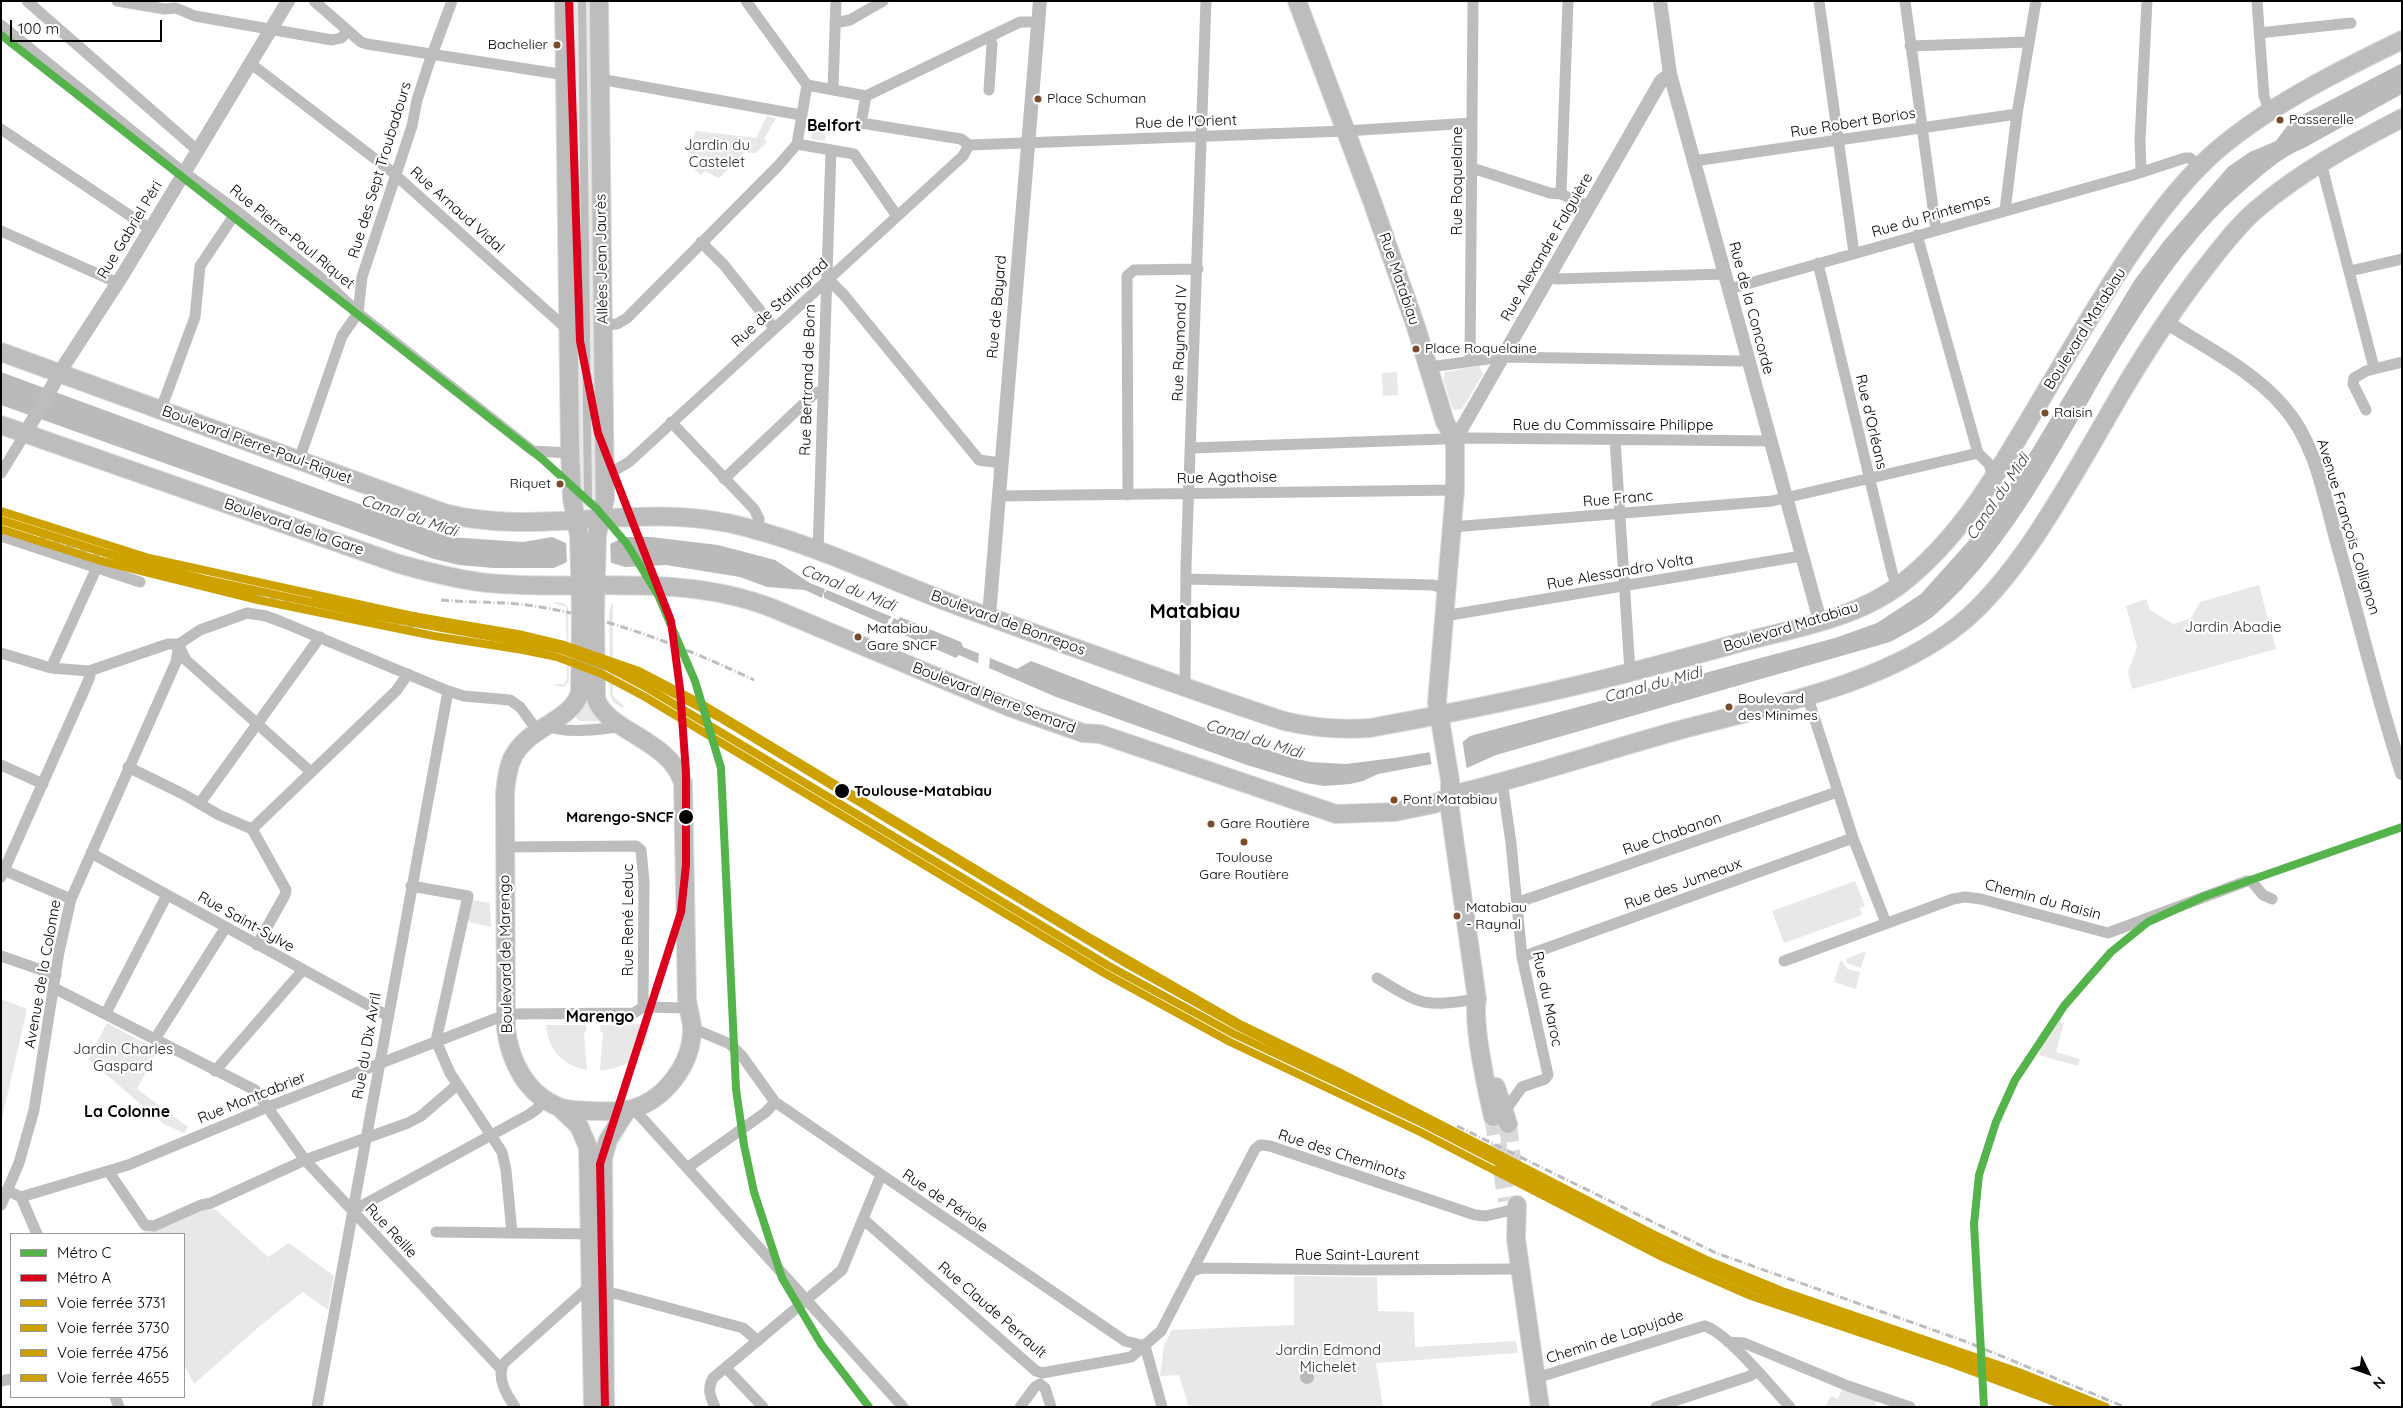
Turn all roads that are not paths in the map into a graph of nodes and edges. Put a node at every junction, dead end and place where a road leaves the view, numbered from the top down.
1 (27, 1) edge
2 (116, 1) edge
3 (288, 1) edge
4 (314, 1) edge
5 (452, 1) edge
6 (564, 1) edge
7 (582, 1) edge
8 (599, 1) edge
9 (746, 1) edge
10 (836, 1) edge
11 (883, 1) edge
12 (1040, 1) edge
13 (1206, 1) edge
14 (1297, 1) edge
15 (1473, 1) edge
16 (1568, 1) edge
17 (1660, 1) edge
18 (1819, 1) edge
19 (1905, 1) edge
20 (2036, 1) edge
21 (2147, 1) edge
22 (2257, 1) edge
23 (174, 5) edge
24 (1038, 22) junction
25 (835, 23) junction
26 (2351, 23) dead end
27 (1, 25) edge
28 (271, 29) junction
29 (348, 31) junction
30 (2259, 33) junction
31 (990, 38) junction
32 (2402, 40) edge
33 (2029, 42) junction
34 (1910, 46) junction
35 (433, 55) junction
36 (250, 63) junction
37 (1670, 74) junction
38 (565, 75) junction
39 (600, 79) junction
40 (807, 85) junction
41 (833, 89) junction
42 (989, 90) dead end
43 (866, 96) junction
44 (2270, 113) junction
45 (801, 114) junction
46 (2017, 114) junction
47 (2402, 118) edge
48 (1472, 123) junction
49 (1921, 128) junction
50 (1, 129) edge
51 (1345, 131) junction
52 (1202, 136) junction
53 (1837, 141) junction
54 (1027, 142) junction
55 (796, 144) junction
56 (969, 145) junction
57 (197, 150) junction
58 (831, 150) junction
59 (1694, 161) junction
60 (2321, 163) junction
61 (1472, 168) junction
62 (2197, 170) junction
63 (184, 171) junction
64 (2141, 172) junction
65 (396, 176) junction
66 (1561, 194) junction
67 (1589, 206) junction
68 (2006, 210) junction
69 (237, 211) junction
70 (897, 216) junction
71 (150, 229) junction
72 (1936, 230) junction
73 (1, 231) edge
74 (1917, 235) junction
75 (701, 242) junction
76 (1854, 253) junction
77 (2402, 259) edge
78 (1818, 264) junction
79 (1198, 268) junction
80 (2350, 271) junction
81 (1725, 274) junction
82 (1548, 276) junction
83 (828, 279) junction
84 (118, 283) junction
85 (1729, 289) junction
86 (358, 313) junction
87 (2166, 322) junction
88 (603, 325) junction
89 (774, 328) junction
90 (568, 330) junction
91 (1, 352) edge
92 (1502, 357) junction
93 (1747, 359) junction
94 (1470, 361) junction
95 (2402, 362) edge
96 (2374, 368) junction
97 (1428, 369) junction
98 (58, 378) junction
99 (822, 391) junction
100 (161, 409) junction
101 (2366, 410) dead end
102 (671, 422) junction
103 (1, 425) edge
104 (28, 429) junction
105 (1455, 440) junction
106 (1615, 440) junction
107 (1771, 441) junction
108 (1191, 448) junction
109 (570, 453) junction
110 (1978, 453) junction
111 (299, 460) junction
112 (1000, 464) junction
113 (1, 473) edge
114 (605, 476) junction
115 (1993, 476) junction
116 (1869, 477) junction
117 (724, 480) junction
118 (1455, 490) junction
119 (1190, 494) junction
120 (1128, 495) junction
121 (998, 496) junction
122 (1786, 498) junction
123 (588, 499) dead end
124 (1619, 514) junction
125 (600, 517) junction
126 (577, 527) junction
127 (1452, 527) junction
128 (758, 530) junction
129 (1, 536) edge
130 (818, 551) junction
131 (1801, 556) junction
132 (97, 567) junction
133 (588, 577) junction
134 (1186, 579) junction
135 (140, 582) dead end
136 (1625, 586) junction
137 (1898, 586) junction
138 (1446, 588) junction
139 (989, 616) junction
140 (1444, 616) junction
141 (1820, 622) junction
142 (320, 637) junction
143 (179, 644) junction
144 (3, 658) edge
145 (50, 668) junction
146 (89, 671) junction
147 (1630, 672) junction
148 (408, 674) junction
149 (1185, 687) junction
150 (448, 691) junction
151 (588, 695) junction
152 (1807, 695) junction
153 (1439, 715) junction
154 (258, 723) junction
155 (623, 726) junction
156 (542, 727) junction
157 (1, 765) edge
158 (128, 767) junction
159 (311, 772) junction
160 (2402, 773) edge
161 (1502, 781) junction
162 (43, 784) junction
163 (1450, 788) junction
164 (1837, 792) junction
165 (200, 803) junction
166 (252, 829) junction
167 (1853, 838) junction
168 (505, 847) junction
169 (91, 853) junction
170 (2, 872) edge
171 (411, 886) junction
172 (167, 895) junction
173 (70, 899) junction
174 (2272, 899) dead end
175 (1516, 903) junction
176 (1886, 923) junction
177 (226, 928) junction
178 (257, 945) junction
179 (1, 956) edge
180 (1522, 957) junction
181 (1784, 961) dead end
182 (302, 971) junction
183 (56, 975) junction
184 (1377, 978) dead end
185 (54, 988) junction
186 (1477, 999) junction
187 (643, 1007) junction
188 (688, 1008) junction
189 (106, 1013) junction
190 (388, 1016) junction
191 (506, 1016) junction
192 (692, 1028) junction
193 (155, 1039) junction
194 (436, 1041) junction
195 (380, 1063) junction
196 (215, 1071) junction
197 (457, 1085) junction
198 (542, 1097) junction
199 (775, 1102) junction
200 (268, 1107) junction
201 (559, 1107) junction
202 (630, 1109) junction
203 (1502, 1117) joint
204 (491, 1134) junction
205 (366, 1138) junction
206 (305, 1160) junction
207 (687, 1168) junction
208 (109, 1172) junction
209 (881, 1175) junction
210 (8, 1191) junction
211 (21, 1197) junction
212 (1, 1205) edge
213 (352, 1211) junction
214 (1513, 1216) joint
215 (863, 1219) junction
216 (436, 1232) dead end
217 (37, 1233) edge
218 (512, 1233) junction
219 (590, 1234) junction
220 (1520, 1269) junction
221 (1194, 1270) junction
222 (597, 1289) junction
223 (807, 1300) junction
224 (758, 1341) junction
225 (1728, 1342) junction
226 (1145, 1346) junction
227 (726, 1368) junction
228 (501, 1369) junction
229 (1757, 1371) junction
230 (1041, 1378) junction
231 (1536, 1378) junction
232 (317, 1407) edge
233 (515, 1407) edge
234 (593, 1407) edge
235 (605, 1407) edge
236 (714, 1407) edge
237 (763, 1407) edge
238 (903, 1407) edge
239 (1020, 1407) edge
240 (1051, 1407) edge
241 (1162, 1407) edge
242 (1540, 1407) edge
243 (1656, 1407) edge
244 (1790, 1407) edge
245 (1910, 1407) edge

1 - 57 street
2 - 23 street
3 - 28 street, Rue Gabriel Péri
4 - 29 street
5 - 35 street, Rue des Sept Troubadours
6 - 38 main road
7 - 123 street, Allées Jean Jaurès
8 - 39 main road, Allées Jean Jaurès
9 - 40 street
10 - 25 street
11 - 25 street
12 - 24 street, Rue de Bayard
13 - 52 street, Rue Raymond IV
14 - 51 main road, Rue Matabiau
15 - 48 street, Rue Roquelaine
16 - 66 street
17 - 37 street, Rue de la Concorde
18 - 53 street
19 - 34 street
20 - 33 street
21 - 64 street
22 - 30 street
23 - 28 street
24 - 31 street
24 - 54 street, Rue de Bayard
25 - 41 street
26 - 30 street
27 - 63 street, Rue Pierre-Paul Riquet
28 - 29 street
28 - 36 street, Rue Gabriel Péri
29 - 35 street
30 - 44 street
31 - 42 street
31 - 43 street
32 - 44 main road, Boulevard Matabiau
33 - 34 street
33 - 46 street
34 - 49 street
35 - 38 street
35 - 65 street, Rue des Sept Troubadours
36 - 57 street, Rue Gabriel Péri
36 - 65 street, Rue Arnaud Vidal
37 - 59 street, Rue de la Concorde
37 - 67 street, Rue Alexandre Falguière
38 - 90 main road
39 - 45 street
39 - 88 main road, Allées Jean Jaurès
40 - 41 street
40 - 45 street
41 - 43 street
43 - 56 street
44 - 62 main road, Boulevard Matabiau
45 - 55 street
46 - 49 street, Rue Robert Borios
46 - 68 street
47 - 60 main road
48 - 51 street, Rue de l'Orient
48 - 61 street, Rue Roquelaine
49 - 53 street, Rue Robert Borios
49 - 72 street
50 - 71 street
51 - 52 street, Rue de l'Orient
51 - 97 main road, Rue Matabiau
52 - 54 street, Rue de l'Orient
52 - 79 street, Rue Raymond IV
53 - 59 street, Rue Robert Borios
53 - 76 street
54 - 56 street, Rue de l'Orient
54 - 112 street, Rue de Bayard
55 - 58 street
55 - 75 street
56 - 70 street, Rue de Stalingrad
57 - 63 street, Rue Gabriel Péri
58 - 70 street
58 - 83 street, Rue Bertrand de Born
59 - 81 street, Rue de la Concorde
60 - 80 street
60 - 87 main road
61 - 66 street
61 - 94 street, Rue Roquelaine
62 - 64 street, Rue du Printemps
62 - 115 main road, Boulevard Matabiau
63 - 69 street, Rue Pierre-Paul Riquet
63 - 71 street, Rue Gabriel Péri
64 - 68 street, Rue du Printemps
65 - 86 street, Rue des Sept Troubadours
65 - 90 street, Rue Arnaud Vidal
66 - 67 street
67 - 82 street, Rue Alexandre Falguière
68 - 72 street, Rue du Printemps
69 - 86 street, Rue Pierre-Paul Riquet
69 - 100 street
70 - 83 street, Rue de Stalingrad
71 - 84 street, Rue Gabriel Péri
72 - 74 street, Rue du Printemps
73 - 84 street
74 - 76 street, Rue du Printemps
74 - 110 street
75 - 88 street
75 - 89 street
76 - 78 street, Rue du Printemps
77 - 80 street
78 - 85 street, Rue du Printemps
78 - 116 street, Rue d'Orléans
79 - 108 street, Rue Raymond IV
79 - 120 street
80 - 96 street
81 - 82 street
81 - 85 street, Rue de la Concorde
82 - 92 street, Rue Alexandre Falguière
83 - 89 street, Rue de Stalingrad
83 - 99 street, Rue Bertrand de Born
83 - 112 street
84 - 98 street, Rue Gabriel Péri
85 - 93 street, Rue de la Concorde
86 - 109 street, Rue Pierre-Paul Riquet
86 - 111 street, Rue des Sept Troubadours
87 - 152 main road
87 - 160 street, Avenue François Collignon
88 - 114 main road, Allées Jean Jaurès
89 - 102 street, Rue de Stalingrad
90 - 109 main road
91 - 98 main road, Boulevard Pierre-Paul-Riquet
92 - 93 street
92 - 94 street
92 - 105 street, Rue Alexandre Falguière
93 - 107 street, Rue de la Concorde
94 - 97 street
95 - 96 street
96 - 101 street
97 - 105 main road, Rue Matabiau
98 - 100 main road, Boulevard Pierre-Paul-Riquet
98 - 104 street, Rue Gabriel Péri
99 - 117 street
99 - 130 street, Rue Bertrand de Born
100 - 111 main road, Boulevard Pierre-Paul-Riquet
102 - 114 street, Rue de Stalingrad
102 - 117 street
103 - 104 main road, Boulevard de la Gare
104 - 113 street
104 - 133 main road, Boulevard de la Gare
105 - 106 street, Rue du Commissaire Philippe
105 - 108 street, Rue du Commissaire Philippe
105 - 118 main road, Rue Matabiau
106 - 107 street, Rue du Commissaire Philippe
106 - 124 street
107 - 122 street, Rue de la Concorde
108 - 119 street, Rue Raymond IV
109 - 126 main road
110 - 115 street
110 - 116 street, Rue Franc
111 - 126 main road, Boulevard Pierre-Paul-Riquet
112 - 121 street, Rue de Bayard
114 - 125 main road, Allées Jean Jaurès
115 - 137 main road, Boulevard Matabiau
116 - 122 street, Rue Franc
116 - 137 street, Rue d'Orléans
117 - 128 street
118 - 119 street, Rue Agathoise
118 - 127 main road, Rue Matabiau
119 - 120 street, Rue Agathoise
119 - 134 street, Rue Raymond IV
120 - 121 street, Rue Agathoise
121 - 139 street, Rue de Bayard
122 - 124 street, Rue Franc
122 - 131 street, Rue de la Concorde
124 - 127 street, Rue Franc
124 - 136 street
125 - 126 main road, Boulevard de Bonrepos
125 - 128 main road, Boulevard de Bonrepos
125 - 133 main road, Allées Jean Jaurès
126 - 133 main road
127 - 138 main road, Rue Matabiau
128 - 130 main road, Boulevard de Bonrepos
129 - 132 street
130 - 139 main road, Boulevard de Bonrepos
131 - 136 street, Rue Alessandro Volta
131 - 141 street, Rue de la Concorde
132 - 135 street
132 - 145 street
133 - 151 main road, bridge
133 - 163 main road, Boulevard Pierre Semard
134 - 138 street
134 - 149 street, Rue Raymond IV
136 - 140 street, Rue Alessandro Volta
136 - 147 street
137 - 141 main road, Boulevard Matabiau
138 - 140 main road, Rue Matabiau
139 - 149 main road, Boulevard de Bonrepos
140 - 153 main road, Rue Matabiau
141 - 147 main road, Boulevard Matabiau
142 - 143 street
142 - 148 street
142 - 154 street
143 - 146 street
143 - 154 street
143 - 158 street, Avenue de la Colonne
144 - 145 street
145 - 146 street
146 - 162 street
147 - 153 main road, Boulevard Matabiau
148 - 150 street
148 - 159 street
149 - 153 main road, Boulevard de Bonrepos
150 - 156 street
150 - 171 street, Rue du Dix Avril
151 - 155 main road, Boulevard de Marengo
151 - 156 main road, Boulevard de Marengo
152 - 161 main road
152 - 164 street
153 - 163 main road
154 - 159 street
154 - 165 street
155 - 156 street
155 - 188 main road, Boulevard de Marengo
156 - 168 main road, Boulevard de Marengo
157 - 162 street
158 - 165 street
158 - 169 street, Avenue de la Colonne
159 - 166 street
161 - 163 main road
161 - 175 street, Rue du Maroc
162 - 170 street
163 - 186 main road
164 - 167 street
164 - 175 street, Rue Chabanon
165 - 166 street
166 - 178 street
167 - 176 street
167 - 180 street, Rue des Jumeaux
168 - 187 street, Rue René Leduc
168 - 191 main road, Boulevard de Marengo
169 - 172 street, Rue Saint-Sylve
169 - 173 street, Avenue de la Colonne
170 - 173 street
171 - 190 street, Rue du Dix Avril
171 - 194 street
172 - 177 street, Rue Saint-Sylve
172 - 189 street
173 - 183 street, Avenue de la Colonne
174 - 176 street, Chemin du Raisin
175 - 180 street, Rue du Maroc
176 - 181 street
177 - 178 street, Rue Saint-Sylve
177 - 193 street
178 - 182 street, Rue Saint-Sylve
179 - 183 street
180 - 203 street, Rue du Maroc
182 - 190 street, Rue Saint-Sylve
182 - 196 street
183 - 185 street, Avenue de la Colonne
184 - 186 street
185 - 189 street, Rue Reille
185 - 210 street, Avenue de la Colonne
186 - 203 main road
187 - 188 street
187 - 191 street
188 - 192 main road, Boulevard de Marengo
189 - 193 street, Rue Reille
190 - 195 street, Rue du Dix Avril
191 - 194 street, Rue Montcabrier
191 - 198 main road, Boulevard de Marengo
192 - 199 street, Rue de Périole
192 - 202 main road, Boulevard de Marengo
193 - 196 street, Rue Reille
194 - 195 street, Rue Montcabrier
194 - 197 street
195 - 200 street, Rue Montcabrier
195 - 205 street, Rue du Dix Avril
196 - 200 street, Rue Reille
197 - 204 street
197 - 205 street
198 - 201 main road, Boulevard de Marengo
198 - 204 street
199 - 207 street
199 - 209 street, Rue de Périole
200 - 206 street, Rue Reille
200 - 208 street, Rue Montcabrier
201 - 202 main road, Boulevard de Marengo
201 - 219 main road
202 - 207 street
202 - 222 main road
204 - 213 street
204 - 218 street
205 - 206 street
205 - 213 street, Rue du Dix Avril
206 - 208 street
206 - 213 street, Rue Reille
207 - 223 street
208 - 211 street, Rue Montcabrier
209 - 215 street
209 - 226 street, Rue de Périole
210 - 211 street
210 - 212 street, Avenue de la Colonne
211 - 217 street
213 - 228 street, Rue Reille
213 - 232 street, Rue du Dix Avril
214 - 220 main road
214 - 221 street, Rue des Cheminots
215 - 223 street
215 - 230 street, Rue Claude Perrault
216 - 218 street
218 - 219 street
219 - 222 main road
220 - 221 street, Rue Saint-Laurent
220 - 231 main road
221 - 226 street, Rue des Cheminots
222 - 224 street
222 - 228 street
222 - 234 main road
222 - 235 main road
223 - 224 street
223 - 238 street
224 - 227 street
225 - 229 street, Chemin de Lapujade
225 - 231 street, Chemin de Lapujade
225 - 245 street
226 - 230 street, Rue Claude Perrault
226 - 241 street
227 - 236 street
227 - 237 street
228 - 233 street
229 - 243 street
229 - 244 street, Chemin de Lapujade
230 - 239 street
230 - 240 street
231 - 242 main road

